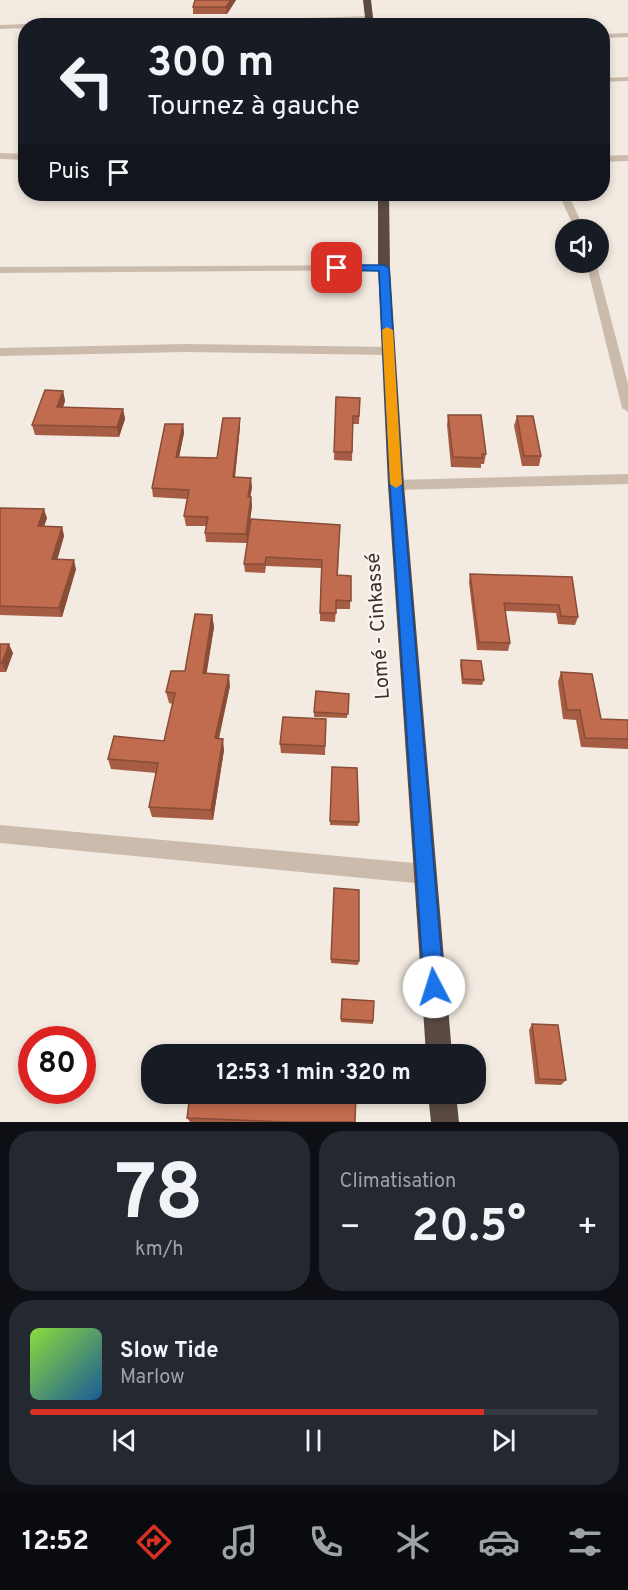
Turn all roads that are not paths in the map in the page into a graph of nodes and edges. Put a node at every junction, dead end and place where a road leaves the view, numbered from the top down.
1 (368, 0) edge
2 (369, 18) edge
3 (18, 26) edge
4 (0, 27) edge
5 (628, 35) edge
6 (610, 36) edge
7 (628, 79) edge
8 (610, 80) edge
9 (0, 156) edge
10 (18, 156) edge
11 (628, 158) edge
12 (610, 159) edge
13 (383, 201) edge
14 (567, 201) edge
15 (575, 219) edge
16 (384, 268) junction
17 (0, 270) edge
18 (594, 273) edge
19 (389, 351) junction
20 (0, 352) edge
21 (628, 408) edge
22 (628, 479) edge
23 (396, 485) junction
24 (0, 834) edge
25 (425, 874) junction
26 (438, 1044) edge
27 (443, 1104) edge
28 (445, 1122) edge

1 - 2 highway
3 - 4 street
5 - 6 street
7 - 8 street
9 - 10 street
11 - 12 street
13 - 16 highway, Lomé - Cinkassé
14 - 15 street
16 - 17 street
16 - 19 highway, Lomé - Cinkassé
18 - 21 street
19 - 20 street
19 - 23 highway, Lomé - Cinkassé
22 - 23 street
23 - 25 highway, Lomé - Cinkassé
24 - 25 street
25 - 26 highway, Lomé - Cinkassé
27 - 28 highway

